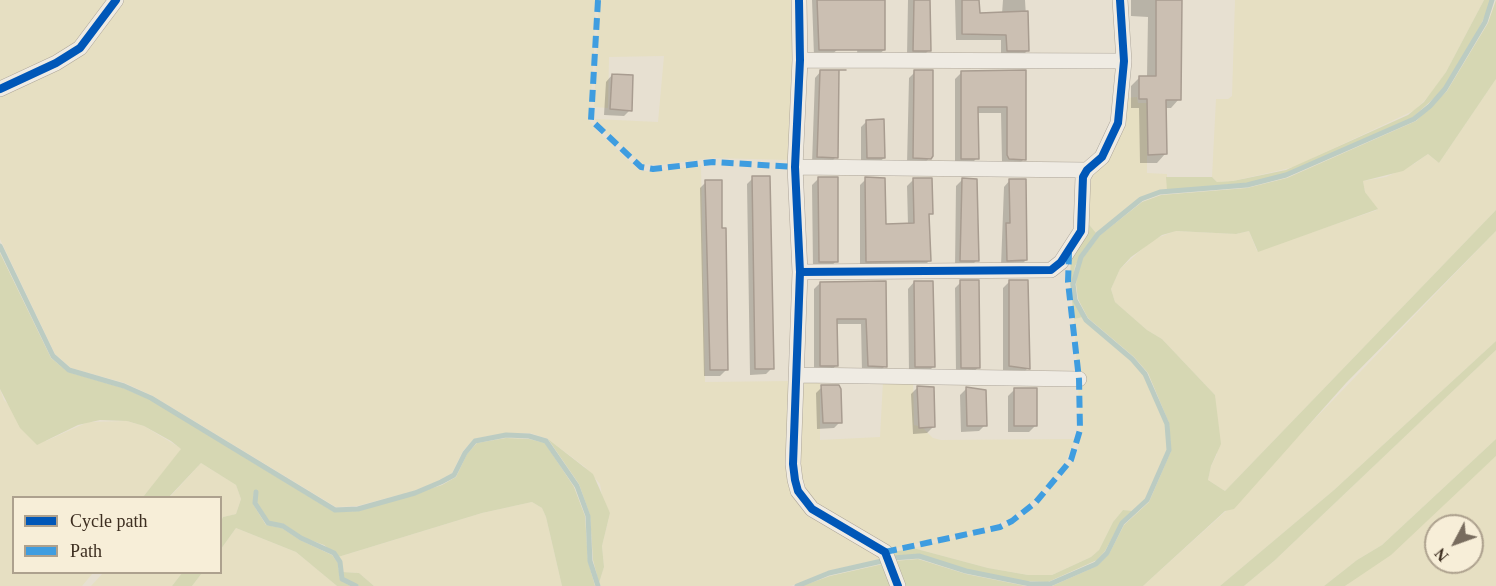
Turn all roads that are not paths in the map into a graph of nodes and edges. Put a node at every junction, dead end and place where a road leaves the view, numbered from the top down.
1 (116, 0) edge
2 (799, 0) edge
3 (1120, 0) edge
4 (800, 60) junction
5 (1124, 61) junction
6 (0, 89) edge
7 (795, 167) junction
8 (1087, 170) junction
9 (800, 272) junction
10 (798, 375) junction
11 (1078, 379) dead end
12 (898, 586) edge

1 - 6 street
2 - 4 street
3 - 5 street
4 - 5 street
4 - 7 street
5 - 8 street
7 - 8 street
7 - 9 street
8 - 9 street
9 - 10 street
10 - 11 street
10 - 12 street

